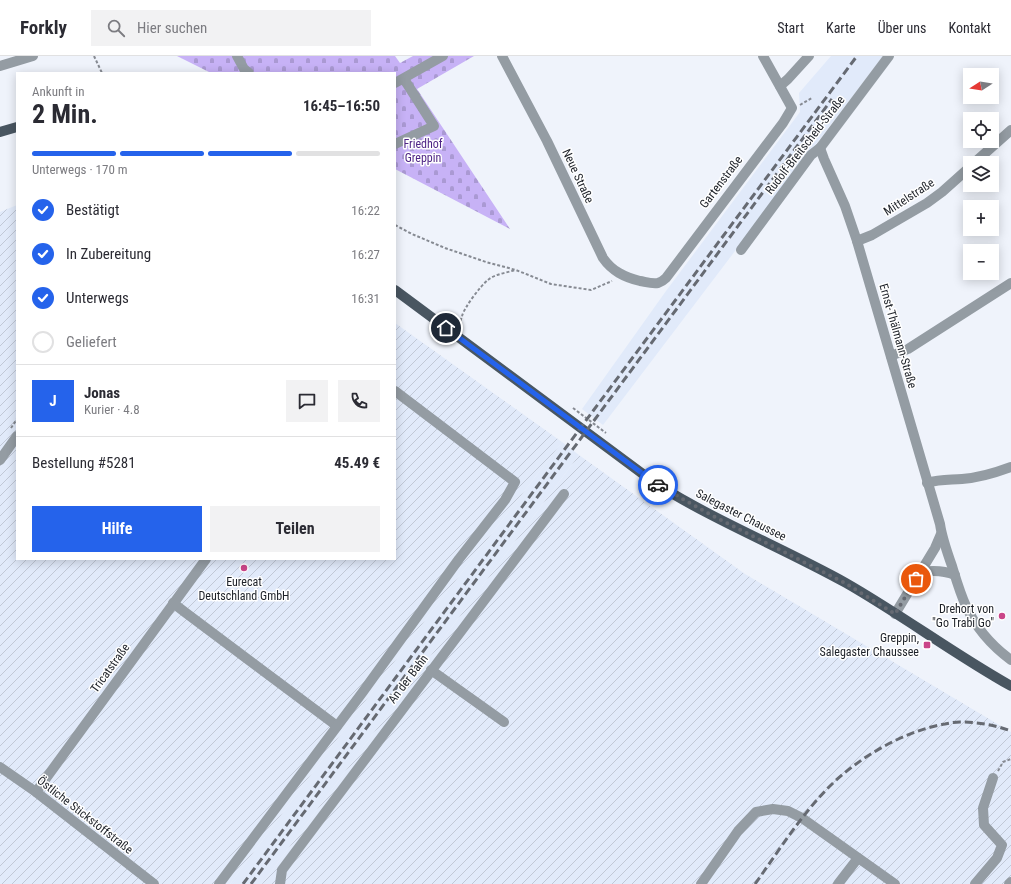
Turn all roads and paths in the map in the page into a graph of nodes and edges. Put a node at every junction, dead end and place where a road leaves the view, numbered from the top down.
1 (32, 56) edge
2 (94, 56) edge
3 (237, 56) edge
4 (443, 56) edge
5 (502, 56) edge
6 (762, 56) edge
7 (809, 56) edge
8 (889, 56) edge
9 (0, 66) edge
10 (102, 72) edge
11 (248, 72) edge
12 (404, 78) junction
13 (396, 82) edge
14 (780, 86) junction
15 (16, 127) edge
16 (1011, 130) edge
17 (0, 132) edge
18 (396, 144) edge
19 (820, 148) junction
20 (982, 156) edge
21 (963, 173) edge
22 (396, 226) edge
23 (857, 241) junction
24 (741, 250) dead end
25 (516, 270) junction
26 (623, 276) junction
27 (650, 283) joint
28 (1011, 283) edge
29 (396, 291) edge
30 (460, 327) dead end
31 (891, 356) junction
32 (396, 392) edge
33 (579, 412) dead end
34 (610, 436) dead end
35 (16, 437) edge
36 (0, 460) edge
37 (1011, 467) edge
38 (927, 483) junction
39 (564, 494) dead end
40 (942, 534) junction
41 (205, 560) edge
42 (921, 572) junction
43 (955, 576) junction
44 (173, 603) junction
45 (895, 614) junction
46 (1011, 660) edge
47 (431, 670) junction
48 (1011, 686) edge
49 (504, 722) dead end
50 (337, 726) junction
51 (1011, 759) edge
52 (0, 767) edge
53 (993, 778) joint
54 (36, 792) junction
55 (858, 858) junction
56 (154, 884) edge
57 (219, 884) edge
58 (280, 884) edge
59 (701, 884) edge
60 (838, 884) edge
61 (895, 884) edge
62 (975, 884) edge

1 - 9 street
2 - 10 path
3 - 11 street
4 - 12 street
5 - 26 street, Neue Straße
6 - 14 street
7 - 14 street
8 - 19 street, Rudolf-Breitscheid-Straße
12 - 13 street
12 - 18 street
14 - 27 street, Gartenstraße
15 - 17 main road
16 - 20 street
19 - 23 street, Ernst-Thälmann-Straße
19 - 24 street, Rudolf-Breitscheid-Straße
21 - 23 street, Mittelstraße
22 - 25 path
23 - 31 street, Ernst-Thälmann-Straße
25 - 26 path
25 - 30 path
26 - 27 street, Neue Straße
28 - 31 street
29 - 45 main road, Salegaster Chaussee
31 - 38 street, Ernst-Thälmann-Straße
32 - 50 street
33 - 34 path
35 - 36 street
37 - 38 street
38 - 40 street, Ernst-Thälmann-Straße
39 - 47 street, An der Bahn
40 - 42 street
40 - 43 street, Ernst-Thälmann-Straße
41 - 44 street, Tricatstraße
42 - 43 street
42 - 45 street
43 - 46 street, Ernst-Thälmann-Straße
44 - 50 street
44 - 54 street, Tricatstraße
45 - 48 main road, Salegaster Chaussee
47 - 49 street
47 - 58 street, An der Bahn
50 - 57 street
51 - 53 path
52 - 54 street, Östliche Stickstoffstraße
53 - 62 street
54 - 56 street, Östliche Stickstoffstraße
55 - 59 street
55 - 60 street
55 - 61 street

